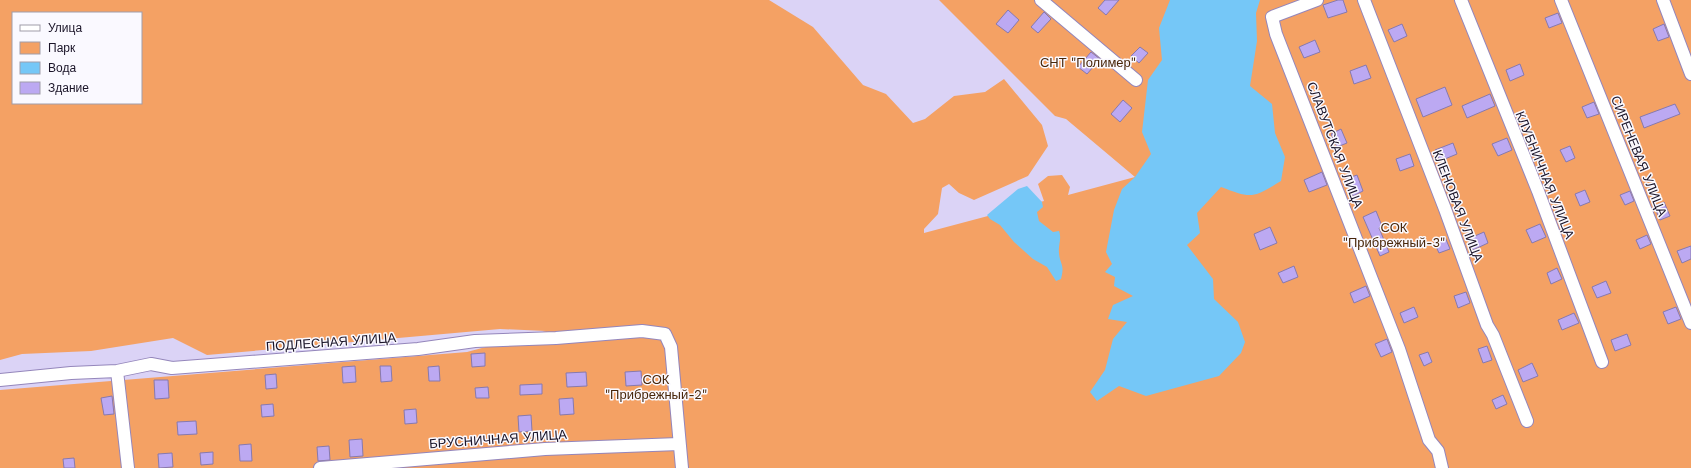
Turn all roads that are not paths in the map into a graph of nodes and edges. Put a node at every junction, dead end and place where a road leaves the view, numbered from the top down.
1 (1041, 0) edge
2 (1317, 0) edge
3 (1364, 0) edge
4 (1461, 0) edge
5 (1561, 0) edge
6 (1663, 0) edge
7 (1691, 74) edge
8 (1136, 80) dead end
9 (1691, 323) edge
10 (1602, 362) dead end
11 (117, 371) junction
12 (0, 380) edge
13 (1527, 421) dead end
14 (679, 444) junction
15 (128, 468) edge
16 (320, 468) edge
17 (682, 468) edge
18 (1442, 468) edge

1 - 8 street
2 - 18 street, СЛАВУТСКАЯ УЛИЦА
3 - 13 street, КЛЕНОВАЯ УЛИЦА
4 - 10 street, КЛУБНИЧНАЯ УЛИЦА
5 - 9 street, СИРЕНЕВАЯ УЛИЦА
6 - 7 street
11 - 12 street, ПОДЛЕСНАЯ УЛИЦА
11 - 14 street, ПОДЛЕСНАЯ УЛИЦА
11 - 15 street
14 - 16 street, БРУСНИЧНАЯ УЛИЦА
14 - 17 street

